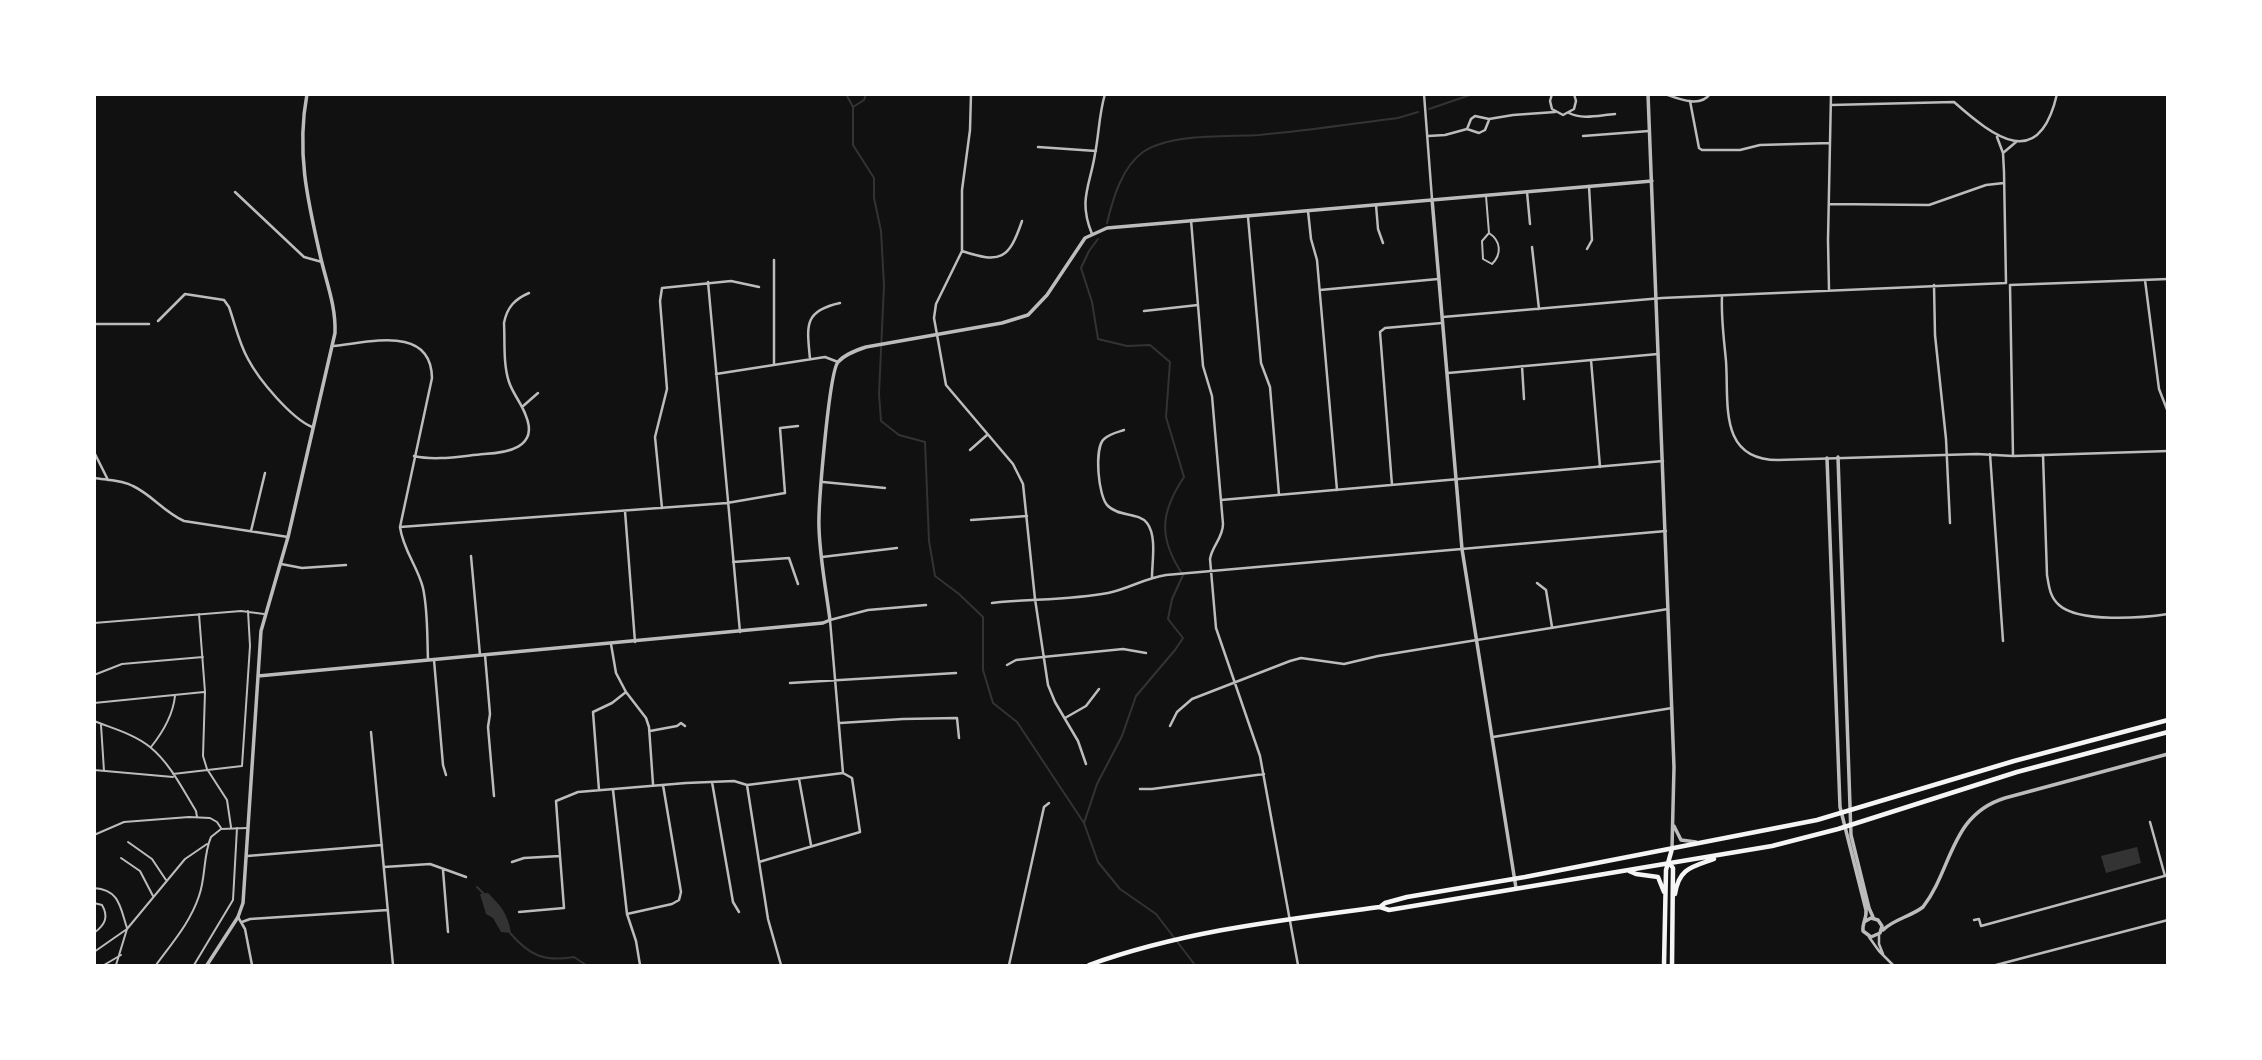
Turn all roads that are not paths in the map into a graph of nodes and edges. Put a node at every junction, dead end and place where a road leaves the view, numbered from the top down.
1 (307, 94) edge
2 (971, 94) edge
3 (1105, 94) edge
4 (1424, 94) edge
5 (1552, 94) edge
6 (1574, 94) edge
7 (1648, 94) edge
8 (1665, 94) edge
9 (1710, 94) edge
10 (1831, 94) edge
11 (2057, 94) edge
12 (1690, 101) junction
13 (1831, 105) junction
14 (1555, 112) junction
15 (1570, 113) junction
16 (1615, 114) dead end
17 (1489, 120) junction
18 (1467, 129) junction
19 (1649, 131) junction
20 (1428, 136) junction
21 (1583, 136) dead end
22 (1996, 136) junction
23 (2018, 141) junction
24 (1830, 143) junction
25 (1038, 147) dead end
26 (1096, 151) junction
27 (2003, 153) junction
28 (1652, 181) junction
29 (2004, 183) junction
30 (1590, 186) junction
31 (235, 192) dead end
32 (1527, 192) junction
33 (1486, 196) junction
34 (1432, 200) junction
35 (1829, 204) junction
36 (1376, 205) junction
37 (1308, 210) junction
38 (1248, 215) junction
39 (1191, 220) junction
40 (1022, 221) dead end
41 (1530, 224) dead end
42 (1489, 233) junction
43 (1092, 234) junction
44 (1382, 243) dead end
45 (1532, 247) dead end
46 (1587, 249) dead end
47 (962, 251) junction
48 (774, 260) dead end
49 (322, 262) junction
50 (1440, 278) junction
51 (2168, 279) edge
52 (2145, 280) junction
53 (708, 282) junction
54 (2008, 284) junction
55 (1934, 285) junction
56 (760, 287) dead end
57 (1320, 290) junction
58 (1829, 290) junction
59 (529, 293) dead end
60 (1722, 296) junction
61 (1657, 298) junction
62 (840, 303) dead end
63 (1198, 305) junction
64 (1539, 309) junction
65 (1144, 311) dead end
66 (1444, 320) junction
67 (158, 321) dead end
68 (94, 324) edge
69 (149, 324) dead end
70 (937, 336) junction
71 (333, 346) junction
72 (1659, 354) junction
73 (810, 359) junction
74 (1591, 360) junction
75 (838, 362) junction
76 (774, 365) junction
77 (1522, 366) junction
78 (1448, 373) junction
79 (716, 374) junction
80 (538, 393) dead end
81 (1524, 399) dead end
82 (522, 407) junction
83 (2168, 412) edge
84 (798, 426) dead end
85 (312, 427) junction
86 (1124, 430) dead end
87 (987, 436) junction
88 (970, 450) dead end
89 (2168, 451) edge
90 (94, 452) edge
91 (1990, 454) junction
92 (1947, 455) junction
93 (2042, 455) junction
94 (414, 456) junction
95 (2014, 456) junction
96 (1838, 457) junction
97 (1827, 458) junction
98 (1663, 461) junction
99 (1600, 467) junction
100 (265, 473) dead end
101 (94, 478) edge
102 (1457, 479) junction
103 (108, 480) junction
104 (823, 482) junction
105 (1392, 485) junction
106 (885, 488) dead end
107 (1336, 490) junction
108 (1279, 495) junction
109 (1221, 500) junction
110 (727, 503) junction
111 (662, 508) junction
112 (625, 511) junction
113 (1027, 516) junction
114 (971, 520) dead end
115 (1950, 523) dead end
116 (400, 527) junction
117 (251, 531) junction
118 (1666, 531) junction
119 (288, 537) junction
120 (897, 548) dead end
121 (1462, 549) junction
122 (471, 556) dead end
123 (822, 557) junction
124 (733, 562) junction
125 (281, 564) junction
126 (346, 565) dead end
127 (1210, 571) junction
128 (1152, 577) junction
129 (1537, 583) dead end
130 (798, 584) dead end
131 (1035, 599) junction
132 (992, 603) dead end
133 (926, 604) dead end
134 (1668, 608) junction
135 (248, 611) junction
136 (199, 614) junction
137 (265, 614) junction
138 (2168, 614) edge
139 (830, 620) junction
140 (94, 624) edge
141 (1552, 627) junction
142 (740, 632) junction
143 (1476, 640) junction
144 (2003, 641) dead end
145 (635, 642) junction
146 (611, 644) junction
147 (1146, 653) dead end
148 (485, 655) junction
149 (480, 656) junction
150 (203, 657) junction
151 (1043, 657) junction
152 (1835, 657) junction
153 (1845, 657) junction
154 (428, 660) junction
155 (434, 660) junction
156 (1007, 664) dead end
157 (1846, 669) junction
158 (1835, 670) junction
159 (956, 673) dead end
160 (94, 675) edge
161 (258, 676) junction
162 (835, 682) junction
163 (790, 683) dead end
164 (1234, 683) junction
165 (1098, 689) dead end
166 (205, 692) junction
167 (626, 692) junction
168 (175, 695) junction
169 (94, 704) edge
170 (1672, 708) junction
171 (1065, 718) junction
172 (2168, 720) edge
173 (94, 721) edge
174 (840, 723) junction
175 (101, 724) junction
176 (685, 726) dead end
177 (1170, 726) dead end
178 (650, 731) junction
179 (372, 732) dead end
180 (2168, 732) edge
181 (1493, 737) junction
182 (959, 738) dead end
183 (151, 748) junction
184 (2168, 754) edge
185 (1086, 764) dead end
186 (207, 769) junction
187 (94, 770) edge
188 (104, 771) junction
189 (843, 773) junction
190 (1264, 774) junction
191 (174, 775) junction
192 (446, 775) dead end
193 (799, 778) junction
194 (712, 782) junction
195 (1850, 782) junction
196 (1839, 783) junction
197 (663, 785) junction
198 (747, 785) junction
199 (653, 786) junction
200 (1140, 789) dead end
201 (599, 790) junction
202 (613, 790) junction
203 (494, 796) dead end
204 (1049, 803) dead end
205 (1850, 810) junction
206 (1841, 813) junction
207 (197, 817) junction
208 (1673, 821) junction
209 (2150, 822) dead end
210 (1851, 825) junction
211 (231, 827) junction
212 (237, 827) junction
213 (1844, 827) junction
214 (221, 828) junction
215 (248, 828) junction
216 (94, 835) edge
217 (1712, 841) junction
218 (128, 842) dead end
219 (208, 843) junction
220 (382, 845) junction
221 (811, 845) junction
222 (1672, 849) junction
223 (1729, 854) junction
224 (247, 856) junction
225 (560, 856) junction
226 (121, 858) dead end
227 (512, 862) dead end
228 (758, 862) junction
229 (1670, 864) junction
230 (384, 867) junction
231 (443, 870) junction
232 (1628, 870) junction
233 (2166, 876) edge
234 (466, 877) dead end
235 (1514, 879) junction
236 (167, 881) junction
237 (94, 888) edge
238 (1516, 890) junction
239 (154, 898) junction
240 (1666, 902) junction
241 (94, 903) edge
242 (1380, 907) junction
243 (388, 910) junction
244 (519, 912) dead end
245 (739, 912) dead end
246 (627, 914) junction
247 (238, 917) junction
248 (1877, 919) junction
249 (1291, 920) junction
250 (1974, 920) dead end
251 (2168, 920) edge
252 (1897, 921) junction
253 (242, 922) junction
254 (1864, 922) junction
255 (1673, 923) junction
256 (127, 929) junction
257 (448, 932) dead end
258 (94, 933) edge
259 (1880, 933) junction
260 (1870, 937) junction
261 (94, 952) edge
262 (121, 955) junction
263 (1885, 957) junction
264 (104, 965) edge
265 (116, 965) edge
266 (156, 965) edge
267 (194, 965) edge
268 (207, 965) edge
269 (252, 965) edge
270 (393, 965) edge
271 (640, 965) edge
272 (781, 965) edge
273 (1008, 965) edge
274 (1089, 965) edge
275 (1298, 965) edge
276 (1664, 965) edge
277 (1672, 965) edge
278 (1893, 965) edge
279 (1996, 965) edge

1 - 49 street
2 - 47 street
3 - 26 street
4 - 20 street
5 - 14 street
6 - 15 street
7 - 19 street
8 - 12 street
9 - 12 street
10 - 13 street
11 - 23 street
12 - 24 street
13 - 22 street
13 - 24 street
14 - 15 street
14 - 17 street
15 - 16 street
17 - 18 street
17 - 18 street
18 - 20 street
19 - 21 street
19 - 28 street
20 - 34 street
22 - 23 street
22 - 27 street
23 - 27 street
24 - 35 street
25 - 26 street
26 - 43 street
27 - 29 street
28 - 30 street
28 - 61 street
29 - 35 street
29 - 54 street
30 - 32 street
30 - 46 street
31 - 49 street
32 - 33 street
32 - 41 street
33 - 34 street
33 - 42 lane
34 - 36 street
34 - 50 street
35 - 58 street
36 - 37 street
36 - 44 street
37 - 38 street
37 - 57 street
38 - 39 street
38 - 108 street
39 - 43 street
39 - 63 street
40 - 47 street
42 - 42 lane
43 - 70 street
45 - 64 street
47 - 70 street
48 - 76 street
49 - 71 street
50 - 57 street
50 - 66 street
51 - 52 street
52 - 54 street
52 - 83 street
53 - 56 street
53 - 79 street
53 - 111 street
54 - 55 street
54 - 95 street
55 - 58 street
55 - 92 street
57 - 107 street
58 - 60 street
59 - 82 street
60 - 61 street
60 - 97 street
61 - 64 street
61 - 72 street
62 - 73 street
63 - 65 street
63 - 109 street
64 - 66 street
66 - 78 street
66 - 105 street
67 - 85 street
68 - 69 street
70 - 75 street
70 - 87 street
71 - 85 street
71 - 94 street
72 - 74 street
72 - 98 street
73 - 75 street
73 - 76 street
74 - 77 street
74 - 99 street
75 - 104 street
76 - 79 street
77 - 78 street
77 - 81 street
78 - 102 street
79 - 110 street
80 - 82 street
82 - 94 street
84 - 110 street
85 - 119 street
86 - 128 street
87 - 88 street
87 - 113 street
89 - 93 street
90 - 103 street
91 - 92 street
91 - 95 street
91 - 144 street
92 - 96 street
92 - 115 street
93 - 95 street
93 - 138 street
94 - 116 street
96 - 97 street
96 - 153 street
97 - 152 street
98 - 99 street
98 - 118 street
99 - 102 street
100 - 117 street
101 - 103 street
102 - 105 street
102 - 121 street
103 - 117 street
104 - 106 street
104 - 123 street
105 - 107 street
107 - 108 street
108 - 109 street
109 - 127 street
110 - 111 street
110 - 124 street
111 - 112 street
112 - 116 street
112 - 145 street
113 - 114 street
113 - 131 street
116 - 154 street
117 - 119 street
118 - 121 street
118 - 134 street
119 - 125 street
120 - 123 street
121 - 127 street
121 - 143 street
122 - 149 street
123 - 139 street
124 - 130 street
124 - 142 street
125 - 126 street
125 - 137 street
127 - 128 street
127 - 164 street
128 - 131 street
129 - 141 street
131 - 132 street
131 - 151 street
133 - 139 street
134 - 141 street
134 - 170 street
135 - 136 lane
135 - 137 lane
135 - 186 lane
136 - 140 lane
136 - 150 lane
137 - 161 street
139 - 142 street
139 - 162 street
141 - 143 street
142 - 145 street
143 - 164 street
143 - 181 street
145 - 146 street
146 - 148 street
146 - 167 street
147 - 151 street
148 - 149 street
148 - 203 street
149 - 155 street
150 - 160 lane
150 - 166 lane
151 - 156 street
151 - 171 street
152 - 153 street
152 - 158 street
153 - 157 street
154 - 155 street
154 - 161 street
155 - 192 street
157 - 158 street
157 - 195 street
158 - 196 street
159 - 162 street
161 - 215 street
162 - 163 street
162 - 174 street
164 - 177 street
164 - 190 street
165 - 171 street
166 - 168 lane
166 - 186 lane
167 - 178 street
167 - 201 street
168 - 169 lane
168 - 183 lane
170 - 181 street
170 - 208 street
171 - 185 street
172 - 205 main road
173 - 175 lane
174 - 182 street
174 - 189 street
175 - 183 lane
175 - 188 lane
176 - 178 street
178 - 199 street
179 - 220 street
180 - 210 main road
181 - 235 street
183 - 191 lane
184 - 252 street
186 - 191 lane
186 - 211 lane
187 - 188 lane
188 - 191 lane
189 - 193 street
189 - 221 street
190 - 200 street
190 - 249 street
191 - 207 lane
193 - 198 street
193 - 221 street
194 - 197 street
194 - 198 street
194 - 245 street
195 - 196 street
195 - 205 street
196 - 206 street
197 - 199 street
197 - 246 street
198 - 228 street
199 - 202 street
201 - 202 street
201 - 225 street
202 - 246 street
204 - 273 street
205 - 206 main road
205 - 210 street
206 - 213 street
206 - 217 main road
207 - 214 lane
207 - 216 lane
208 - 217 street
208 - 222 street
209 - 233 street
210 - 213 main road
210 - 248 street
211 - 212 lane
211 - 214 lane
212 - 215 lane
212 - 267 lane
213 - 223 main road
213 - 254 street
214 - 219 lane
215 - 224 street
217 - 222 main road
218 - 236 lane
219 - 236 lane
219 - 266 lane
220 - 224 street
220 - 230 street
221 - 228 street
222 - 229 main road
222 - 235 main road
223 - 229 main road
223 - 255 main road
224 - 247 street
225 - 227 street
225 - 244 street
226 - 239 lane
228 - 272 street
229 - 232 main road
229 - 240 main road
229 - 255 main road
230 - 231 street
230 - 243 street
231 - 234 street
231 - 257 street
232 - 238 main road
232 - 240 main road
233 - 250 street
235 - 238 street
235 - 242 main road
236 - 239 lane
237 - 256 lane
238 - 242 main road
239 - 256 lane
240 - 276 main road
241 - 258 lane
242 - 249 main road
243 - 253 street
243 - 270 street
246 - 271 street
247 - 253 street
247 - 268 street
248 - 252 street
248 - 254 street
248 - 259 street
249 - 274 main road
249 - 275 street
251 - 279 street
252 - 259 street
253 - 269 street
254 - 260 street
255 - 277 main road
256 - 261 lane
256 - 262 lane
259 - 260 street
259 - 263 street
260 - 263 street
262 - 264 lane
262 - 265 lane
263 - 278 street

